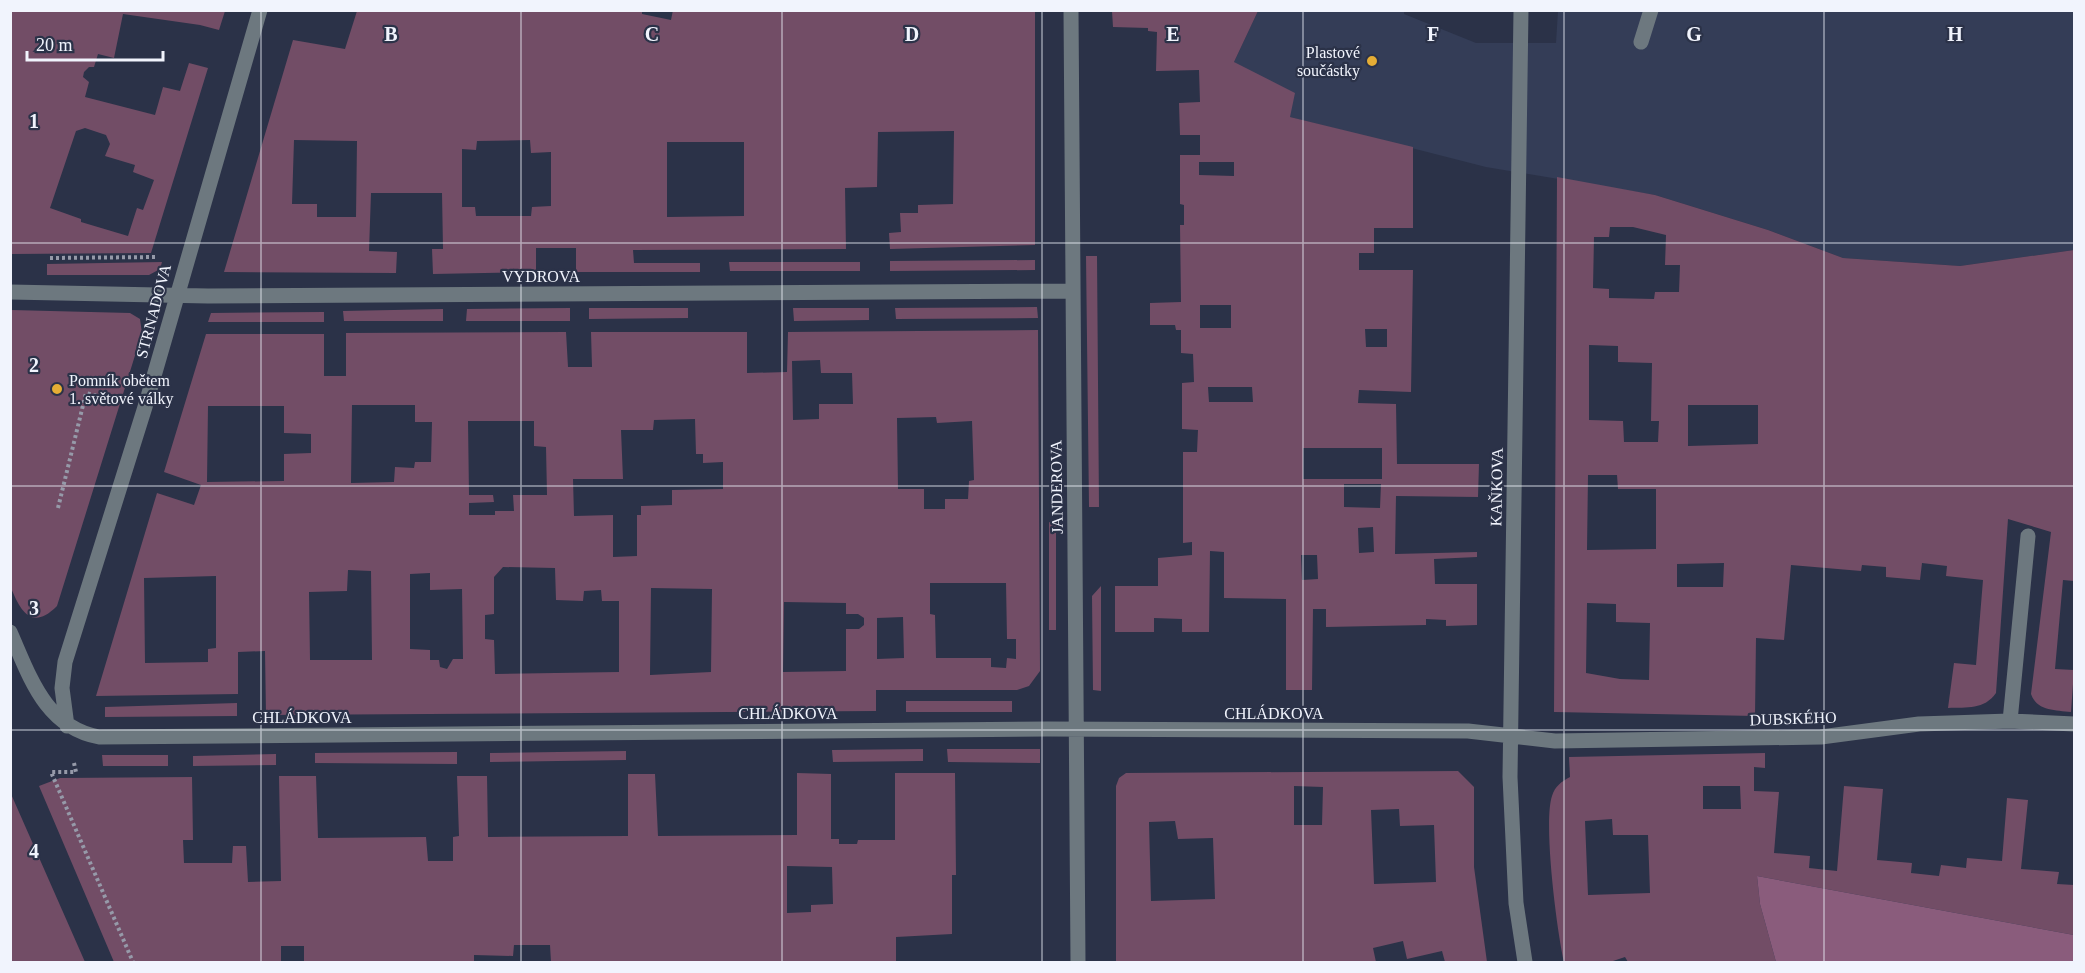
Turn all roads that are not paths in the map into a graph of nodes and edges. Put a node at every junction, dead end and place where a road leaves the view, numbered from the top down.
1 (260, 10) edge
2 (1071, 10) edge
3 (1521, 10) edge
4 (1651, 10) edge
5 (1641, 42) dead end
6 (1071, 291) junction
7 (10, 292) edge
8 (178, 296) junction
9 (2028, 536) dead end
10 (10, 632) edge
11 (2010, 721) junction
12 (2074, 724) edge
13 (67, 726) junction
14 (1077, 729) junction
15 (1512, 736) junction
16 (1078, 963) edge
17 (1525, 963) edge

1 - 8 street, STRNADOVA
2 - 6 street, JANDEROVA
3 - 15 street, KAŇKOVA
4 - 5 street
6 - 8 street, VYDROVA
6 - 14 street, JANDEROVA
7 - 8 street, VYDROVA
8 - 13 street, STRNADOVA
9 - 11 street
10 - 13 street
11 - 12 street, DUBSKÉHO
11 - 15 street, DUBSKÉHO
13 - 14 street, CHLÁDKOVA
14 - 15 street, CHLÁDKOVA
14 - 16 street, JANDEROVA
15 - 17 street, KAŇKOVA

